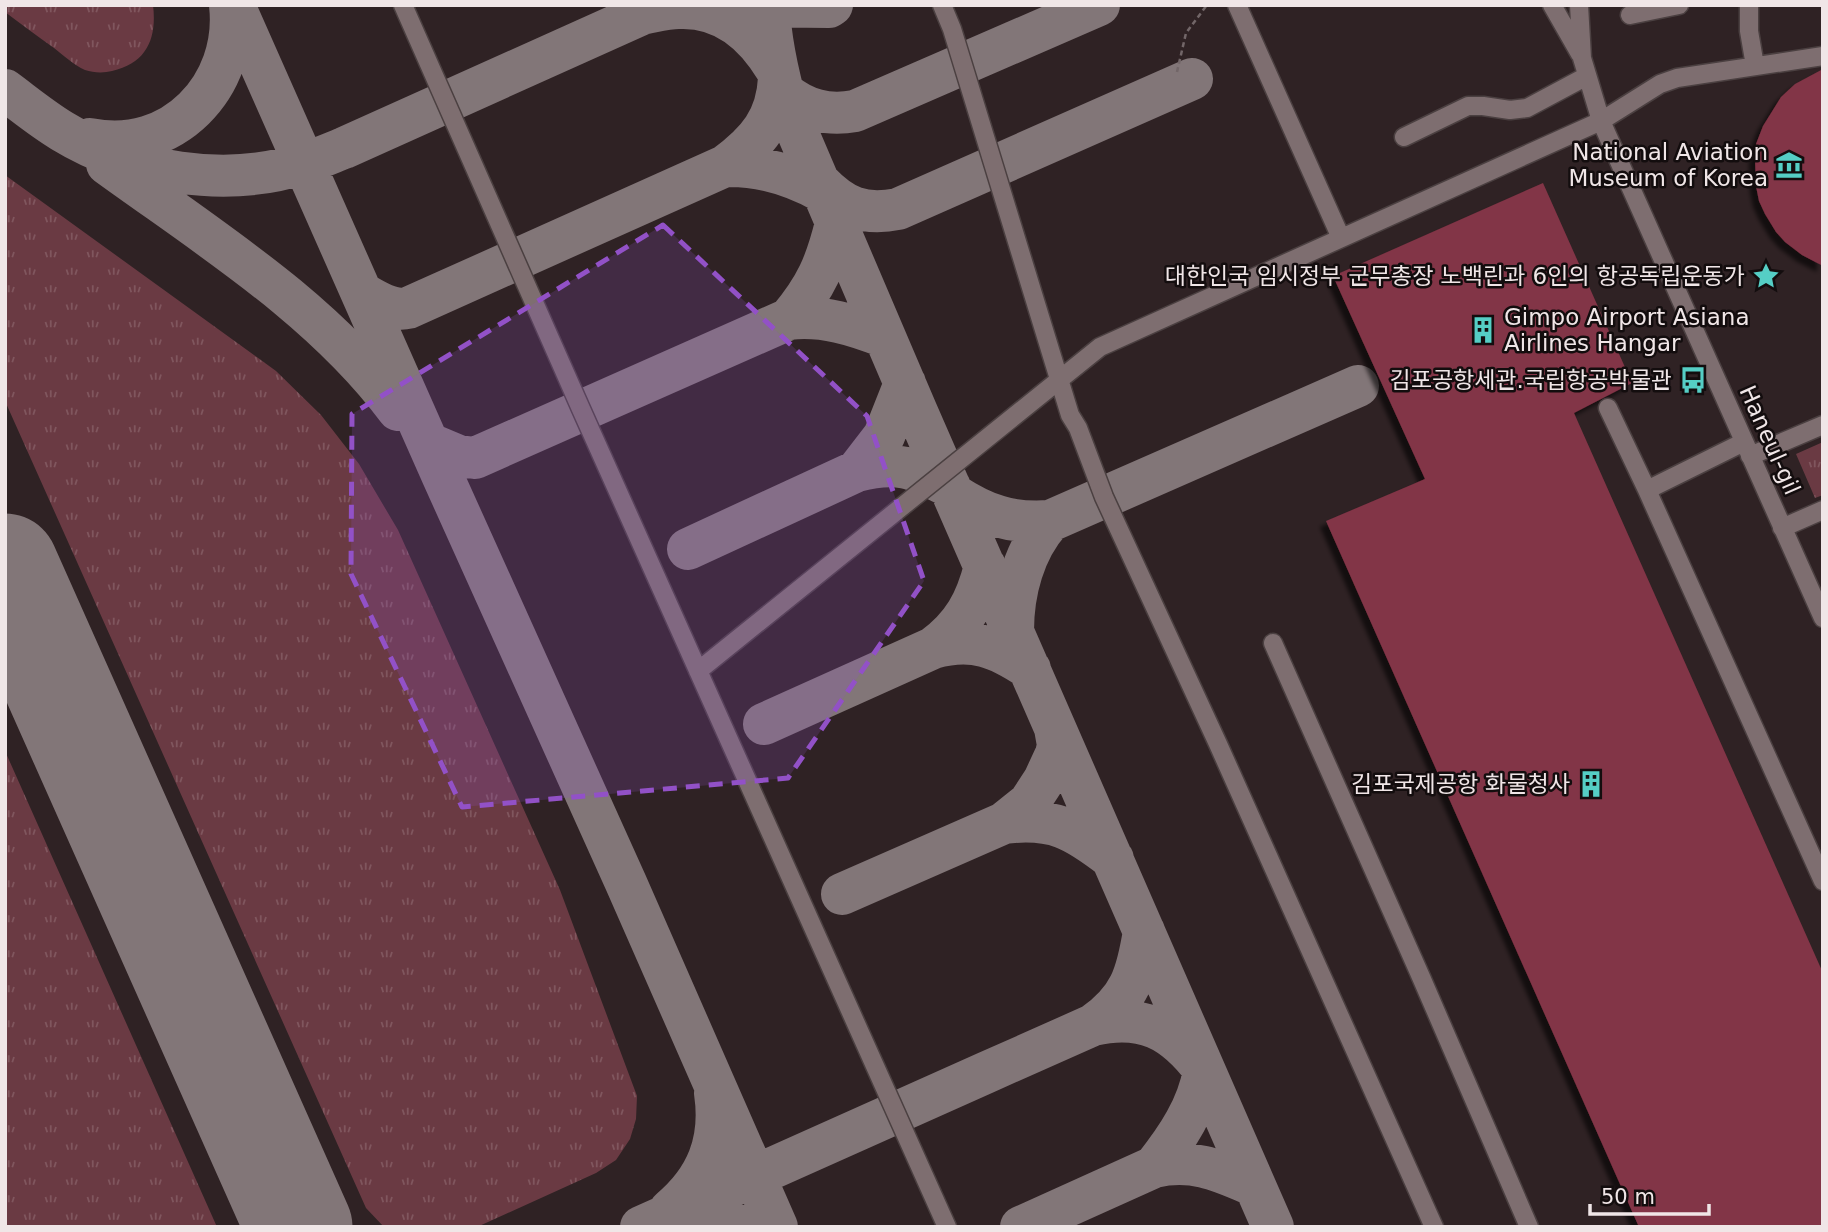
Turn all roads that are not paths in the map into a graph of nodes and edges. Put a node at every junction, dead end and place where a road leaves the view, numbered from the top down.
1 (403, 5) edge
2 (942, 5) edge
3 (1237, 5) edge
4 (1552, 5) edge
5 (1578, 5) edge
6 (1679, 5) edge
7 (1749, 5) edge
8 (1630, 15) dead end
9 (1823, 56) edge
10 (1582, 58) junction
11 (1755, 66) junction
12 (1587, 76) junction
13 (1601, 121) junction
14 (1404, 137) dead end
15 (1340, 238) junction
16 (1059, 379) junction
17 (1608, 408) dead end
18 (1823, 425) edge
19 (1747, 449) junction
20 (1647, 490) junction
21 (1823, 510) edge
22 (1782, 527) junction
23 (1823, 618) edge
24 (1273, 643) dead end
25 (698, 671) junction
26 (1823, 881) edge
27 (947, 1227) edge
28 (1434, 1227) edge
29 (1529, 1227) edge

1 - 25 lane
2 - 16 lane
3 - 15 lane
4 - 10 lane
5 - 10 lane, Haneul-gil
6 - 8 lane
7 - 11 lane
9 - 11 lane
10 - 12 lane, Haneul-gil
11 - 13 lane
12 - 13 lane, Haneul-gil
12 - 14 lane
13 - 15 lane
13 - 19 lane, Haneul-gil
15 - 16 lane
16 - 25 lane
16 - 28 lane
17 - 20 lane
18 - 19 lane
19 - 20 lane
19 - 22 lane, Haneul-gil
20 - 26 lane
21 - 22 lane
22 - 23 lane, Haneul-gil
24 - 29 lane
25 - 27 lane

